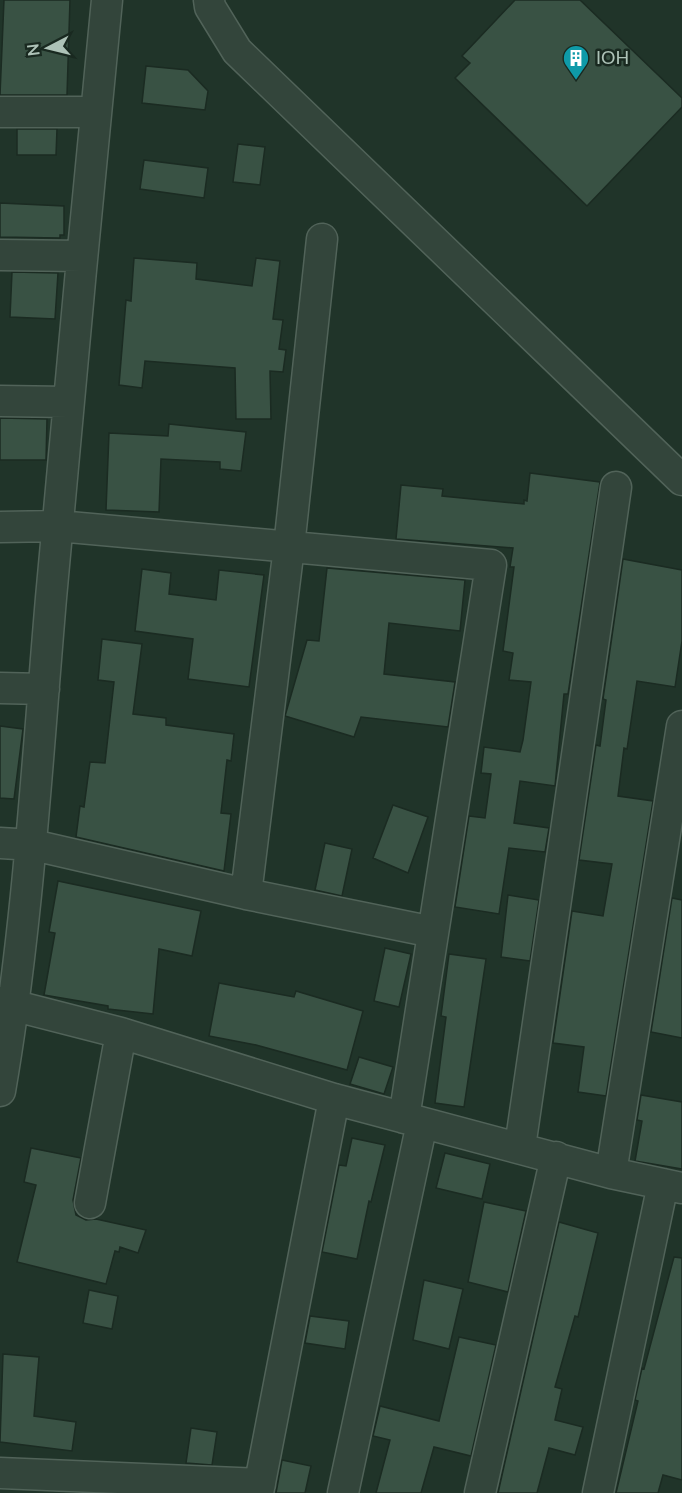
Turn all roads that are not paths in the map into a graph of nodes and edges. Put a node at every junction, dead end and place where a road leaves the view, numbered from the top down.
1 (107, 0) edge
2 (209, 0) edge
3 (0, 112) edge
4 (96, 112) junction
5 (322, 239) dead end
6 (0, 255) edge
7 (82, 256) junction
8 (0, 401) edge
9 (68, 402) junction
10 (682, 480) edge
11 (616, 487) dead end
12 (57, 526) junction
13 (0, 527) edge
14 (289, 547) junction
15 (0, 688) edge
16 (44, 689) junction
17 (682, 726) edge
18 (0, 843) edge
19 (33, 845) junction
20 (246, 894) junction
21 (433, 932) junction
22 (7, 1004) edge
23 (121, 1033) junction
24 (0, 1091) edge
25 (334, 1099) junction
26 (413, 1120) junction
27 (520, 1148) junction
28 (556, 1157) junction
29 (611, 1173) junction
30 (672, 1186) edge
31 (90, 1203) dead end
32 (0, 1473) edge
33 (259, 1489) edge
34 (343, 1493) edge
35 (480, 1493) edge
36 (598, 1493) edge

1 - 4 street
2 - 10 street
3 - 4 street
4 - 7 street
5 - 14 street
6 - 7 street
7 - 9 street
8 - 9 street
9 - 12 street
11 - 27 street
12 - 13 street
12 - 14 street
12 - 16 street
14 - 20 street
14 - 21 street
15 - 16 street
16 - 19 street
17 - 29 street
18 - 19 street
19 - 20 street
19 - 22 street
20 - 21 street
21 - 26 street
22 - 23 street
22 - 24 street
23 - 25 street
23 - 31 street
25 - 26 street
25 - 33 street
26 - 27 street
26 - 34 street
27 - 28 street
28 - 29 street
28 - 35 street
29 - 30 street
30 - 36 street
32 - 33 street

